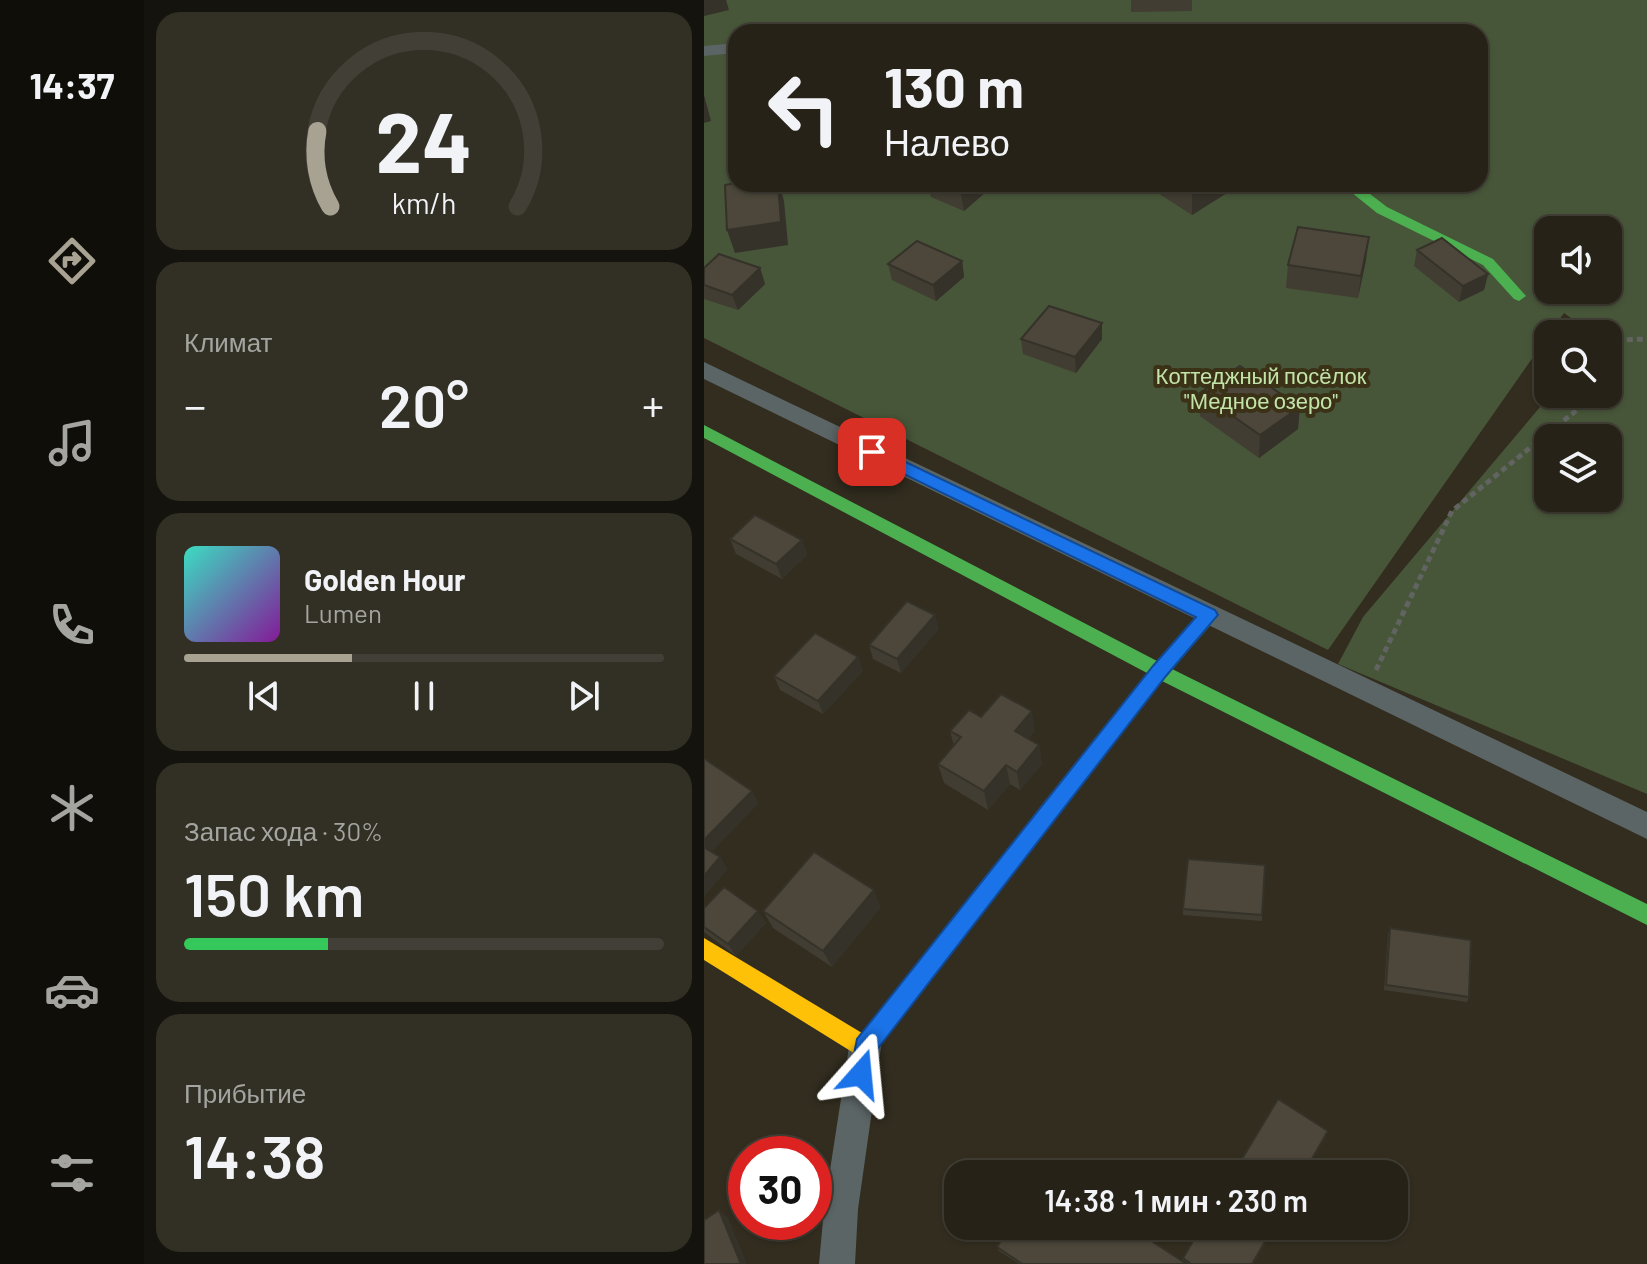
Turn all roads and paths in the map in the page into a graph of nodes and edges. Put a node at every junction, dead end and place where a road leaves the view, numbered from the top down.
1 (728, 49) edge
2 (704, 51) edge
3 (1358, 192) edge
4 (1519, 296) dead end
5 (1647, 339) edge
6 (1622, 340) edge
7 (704, 370) edge
8 (1579, 408) edge
9 (704, 431) edge
10 (1209, 615) junction
11 (1159, 671) junction
12 (1366, 690) junction
13 (1647, 826) edge
14 (1647, 915) edge
15 (704, 948) edge
16 (865, 1047) junction
17 (837, 1264) edge

1 - 2 street
3 - 4 street
5 - 6 path
7 - 10 street
8 - 12 path
9 - 11 street
10 - 11 street
10 - 12 street
11 - 14 street
11 - 16 street
12 - 13 street
15 - 16 street
16 - 17 street

